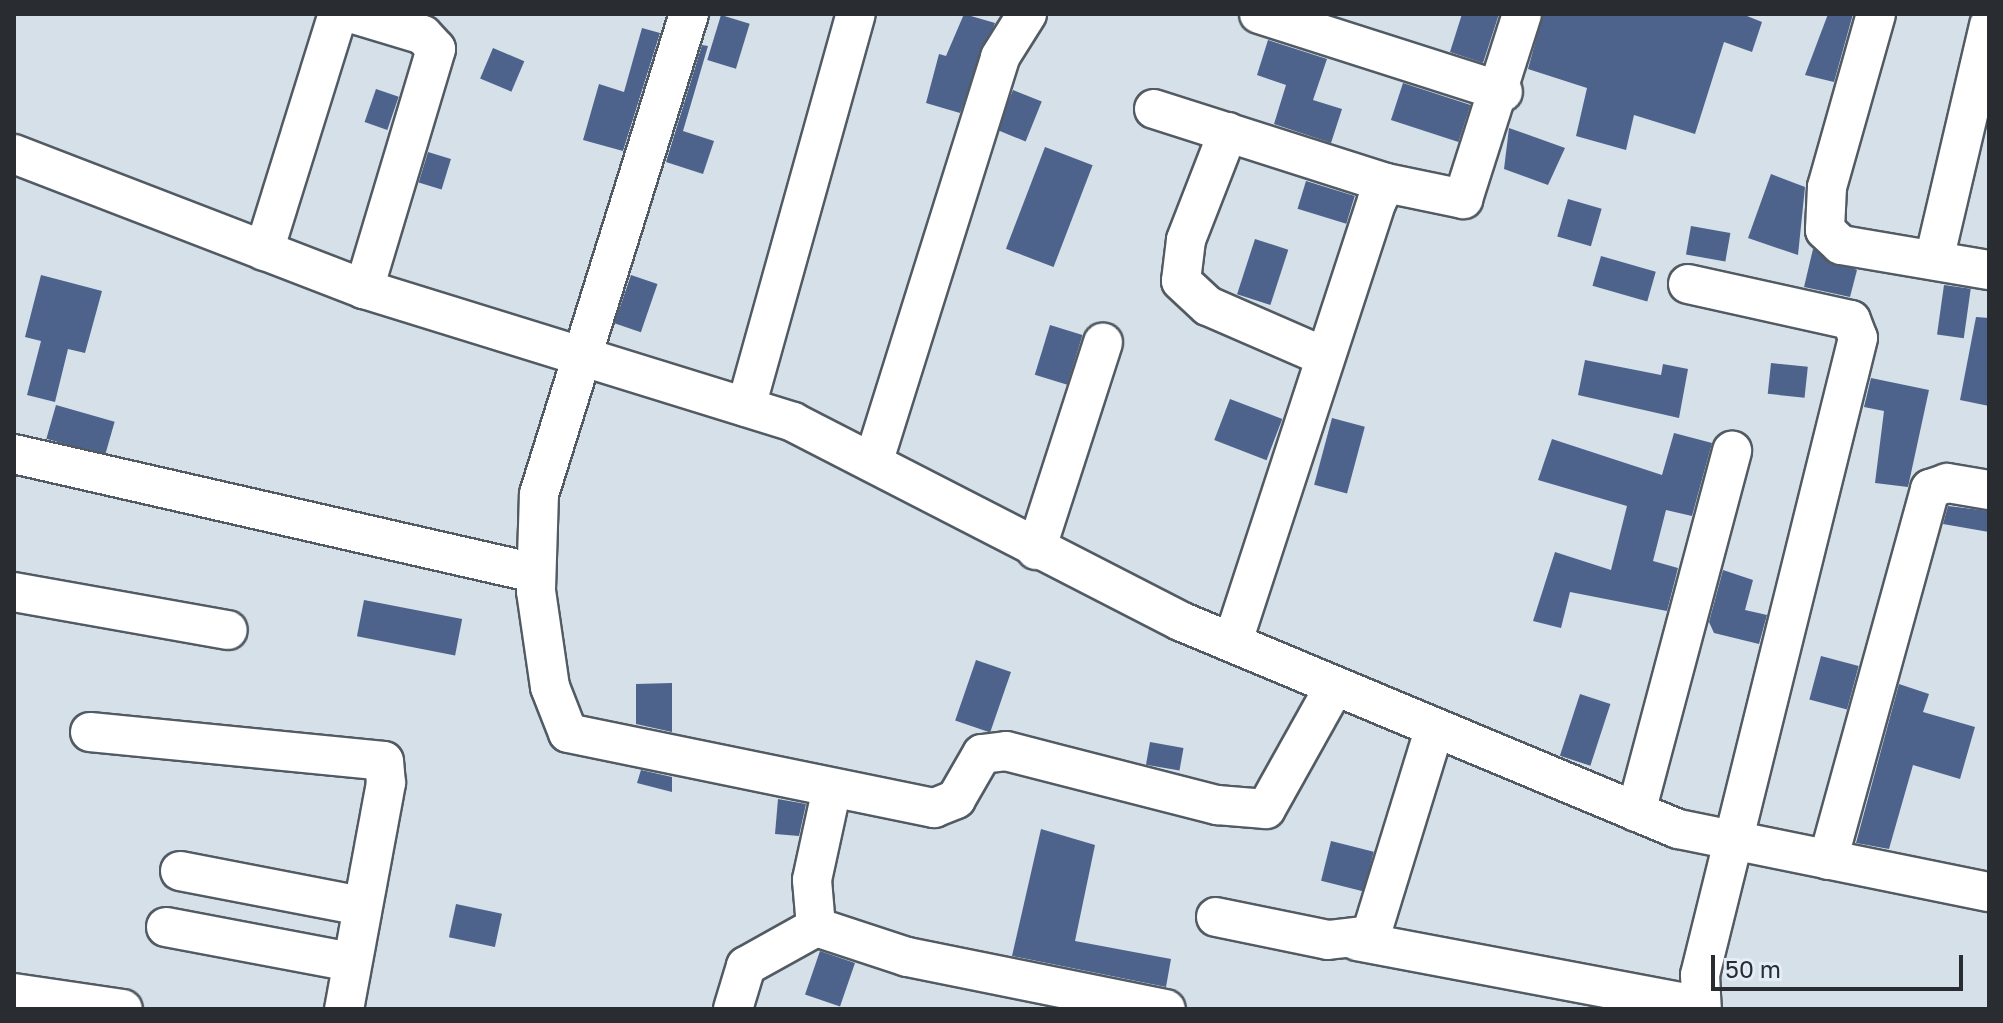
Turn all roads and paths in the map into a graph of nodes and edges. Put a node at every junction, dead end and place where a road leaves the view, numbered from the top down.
1 (338, 14) edge
2 (354, 14) edge
3 (689, 14) edge
4 (856, 14) edge
5 (1027, 14) edge
6 (1259, 14) edge
7 (1522, 14) edge
8 (1876, 14) edge
9 (1989, 25) edge
10 (1503, 92) junction
11 (1154, 109) dead end
12 (1228, 132) junction
13 (14, 154) edge
14 (1386, 183) junction
15 (264, 251) junction
16 (1934, 260) junction
17 (1989, 270) edge
18 (1688, 284) dead end
19 (364, 289) junction
20 (1103, 343) dead end
21 (1323, 356) junction
22 (585, 357) junction
23 (746, 407) junction
24 (1732, 451) dead end
25 (14, 454) edge
26 (874, 460) junction
27 (1989, 490) edge
28 (1036, 550) junction
29 (535, 573) junction
30 (14, 592) edge
31 (228, 630) dead end
32 (1233, 641) junction
33 (1333, 689) junction
34 (1434, 730) junction
35 (90, 732) dead end
36 (832, 788) junction
37 (1636, 812) junction
38 (1731, 840) junction
39 (1828, 860) junction
40 (180, 871) dead end
41 (1989, 892) edge
42 (361, 906) junction
43 (1216, 917) dead end
44 (166, 927) dead end
45 (816, 927) junction
46 (1357, 941) junction
47 (352, 962) junction
48 (14, 993) edge
49 (1702, 1008) edge
50 (123, 1009) edge
51 (344, 1009) edge
52 (733, 1009) edge
53 (1166, 1009) edge

1 - 15 street
2 - 19 street
3 - 22 street
4 - 23 street
5 - 26 street
6 - 10 street
7 - 10 street
8 - 16 street
9 - 16 street
10 - 14 street
11 - 12 street
12 - 14 street
12 - 21 street
13 - 15 street
14 - 21 street
15 - 19 street
16 - 17 street
18 - 38 street
19 - 22 street
20 - 28 street
21 - 32 street
22 - 23 street
22 - 29 street
23 - 26 street
24 - 37 street
25 - 29 street
26 - 28 street
27 - 39 street
28 - 32 street
29 - 36 street
30 - 31 street
32 - 33 street
33 - 34 street
33 - 36 street
34 - 37 street
34 - 46 street
35 - 42 street
36 - 45 street
37 - 38 street
38 - 39 street
38 - 49 street
39 - 41 street
40 - 42 street
42 - 47 street
43 - 46 street
44 - 47 street
45 - 52 street
45 - 53 street
46 - 49 street
47 - 51 street
48 - 50 street

